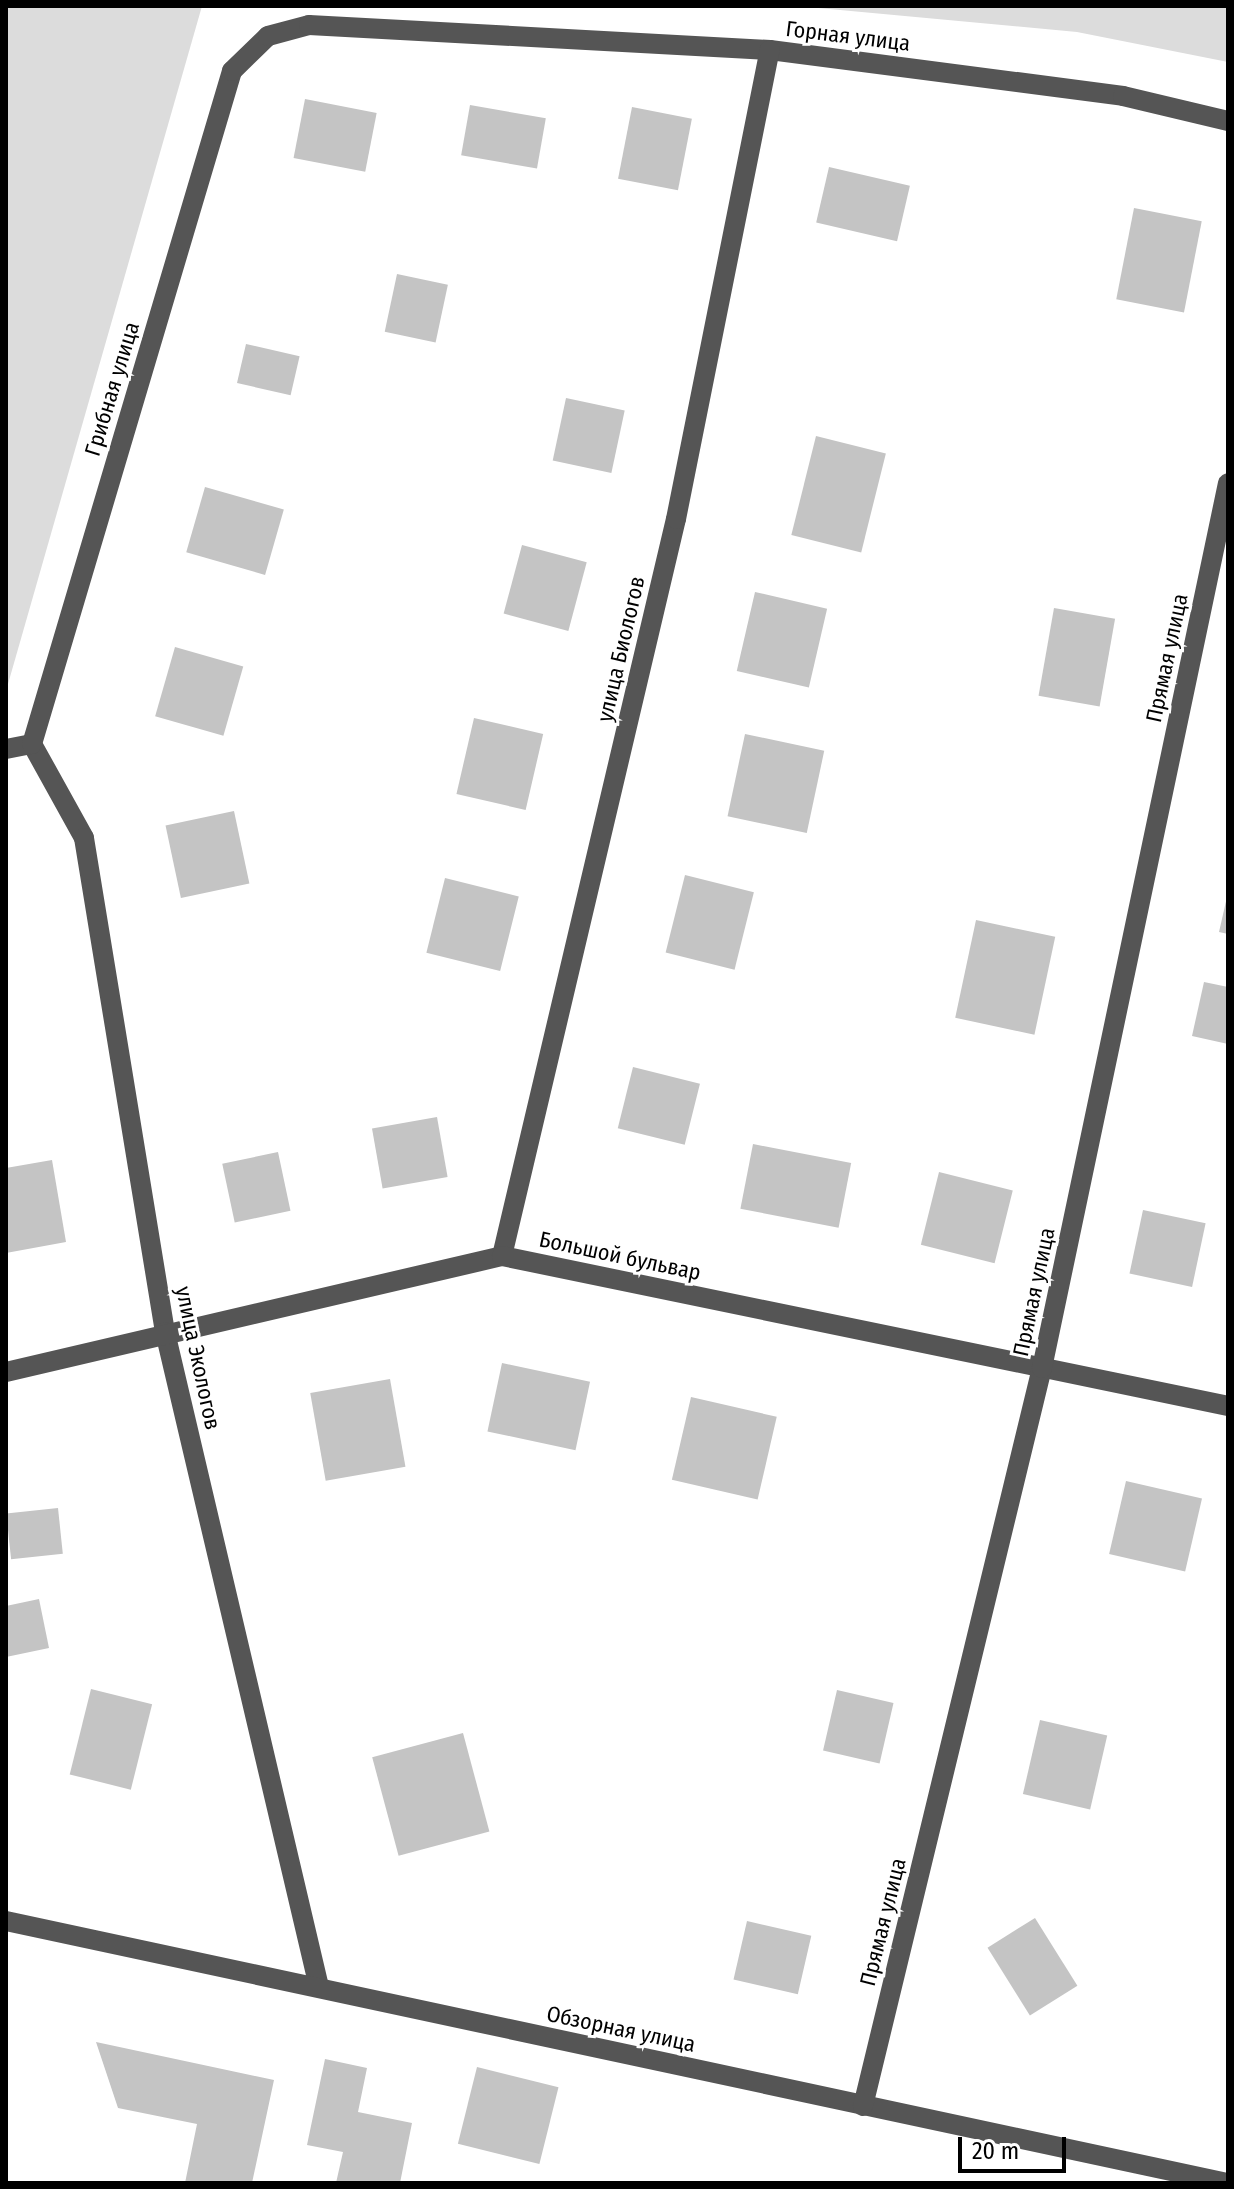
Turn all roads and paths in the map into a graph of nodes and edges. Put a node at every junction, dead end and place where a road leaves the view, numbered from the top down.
1 (268, 36) joint
2 (770, 50) junction
3 (1228, 121) edge
4 (1228, 483) edge
5 (32, 744) junction
6 (6, 749) edge
7 (502, 1256) junction
8 (165, 1332) junction
9 (1042, 1368) junction
10 (6, 1372) edge
11 (1228, 1406) edge
12 (6, 1921) edge
13 (319, 1987) junction
14 (863, 2106) junction
15 (1227, 2183) edge

1 - 2 street, Горная улица
1 - 5 street, Грибная улица
2 - 3 street, Горная улица
2 - 7 street, улица Биологов
4 - 9 street, Прямая улица
5 - 6 street
5 - 8 street, улица Экологов
7 - 8 street, Большой бульвар
7 - 9 street, Большой бульвар
8 - 10 street, Большой бульвар
8 - 13 street, улица Экологов
9 - 11 street, Большой бульвар
9 - 14 street, Прямая улица
12 - 13 street, Обзорная улица
13 - 14 street, Обзорная улица
14 - 15 street, Обзорная улица

